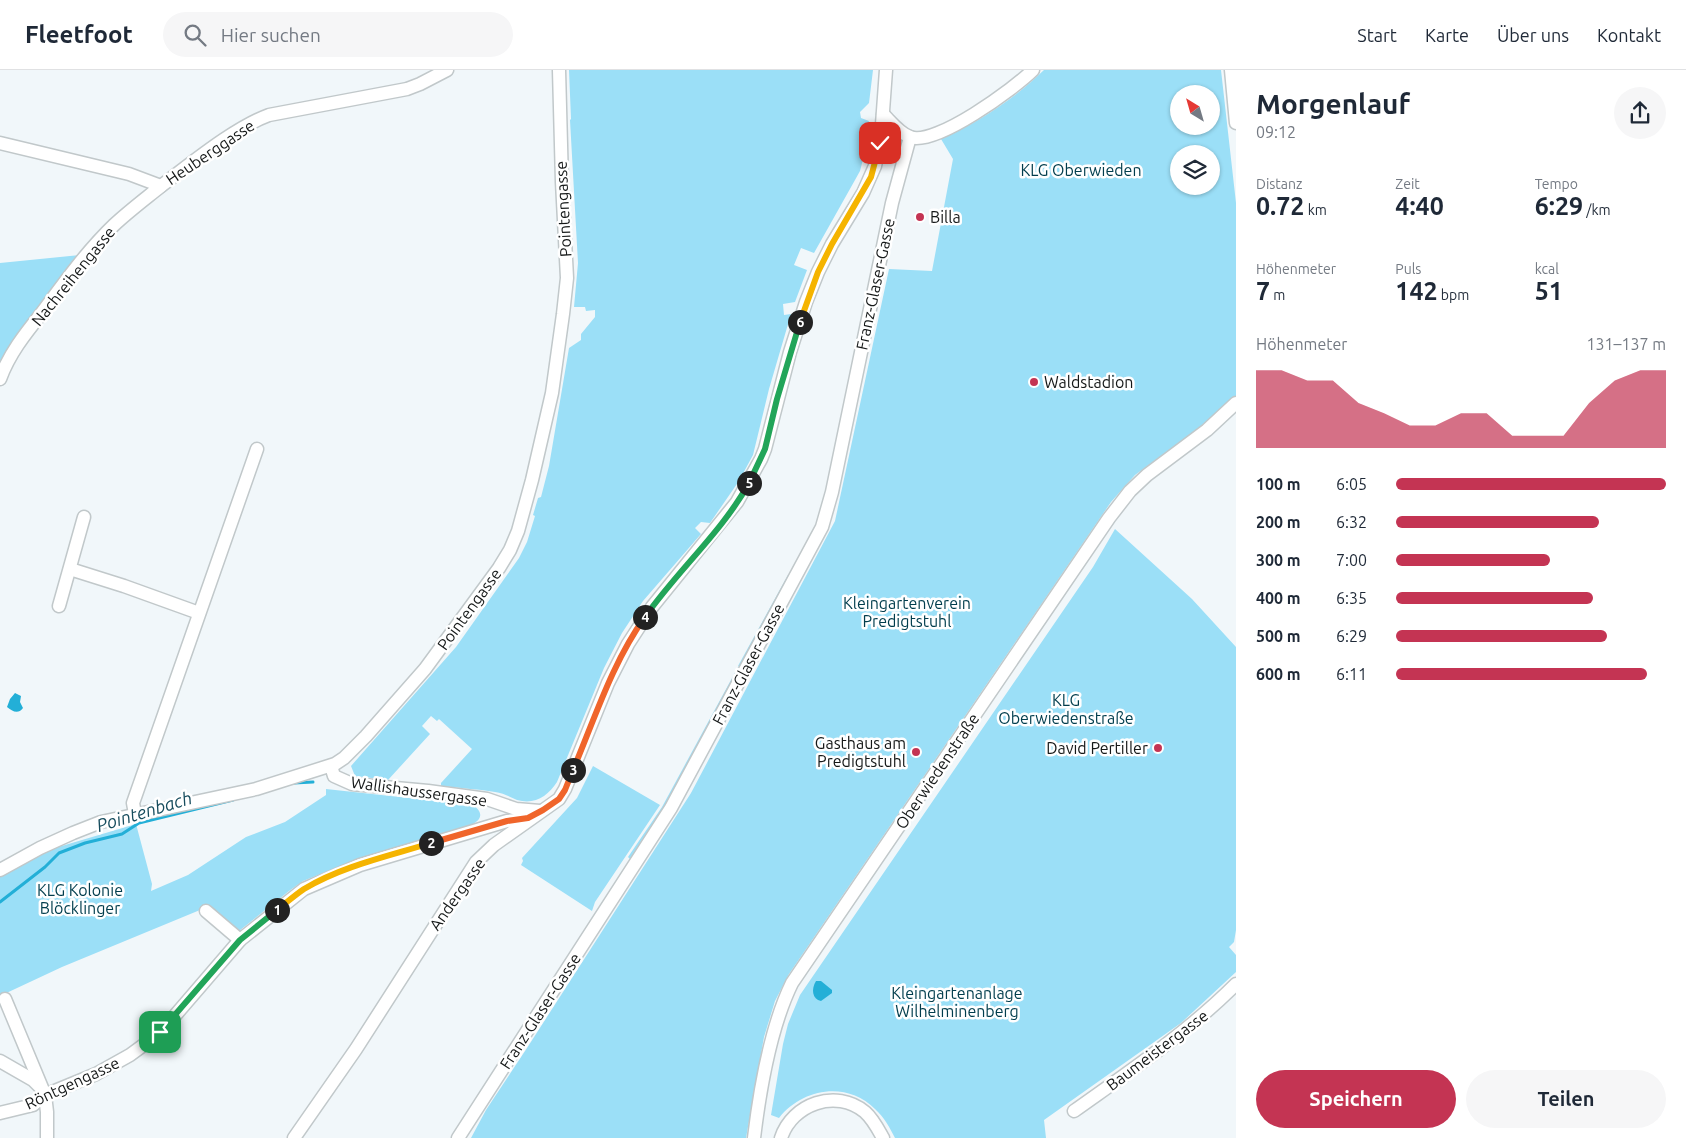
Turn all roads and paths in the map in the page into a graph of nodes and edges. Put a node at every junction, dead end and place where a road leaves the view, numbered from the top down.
1 (447, 70) edge
2 (559, 70) edge
3 (886, 70) edge
4 (1033, 70) edge
5 (1231, 70) edge
6 (883, 114) junction
7 (1236, 124) edge
8 (910, 137) junction
9 (0, 143) edge
10 (161, 186) junction
11 (0, 379) edge
12 (1236, 403) edge
13 (257, 449) dead end
14 (84, 517) dead end
15 (70, 569) junction
16 (59, 606) dead end
17 (199, 613) junction
18 (331, 766) junction
19 (543, 810) junction
20 (135, 814) junction
21 (0, 870) edge
22 (206, 911) dead end
23 (240, 940) junction
24 (1236, 984) edge
25 (5, 999) dead end
26 (0, 1062) edge
27 (43, 1092) junction
28 (1074, 1111) dead end
29 (0, 1113) edge
30 (47, 1138) edge
31 (294, 1138) edge
32 (458, 1138) edge
33 (754, 1138) edge
34 (781, 1138) edge
35 (883, 1138) edge

1 - 10 street, Heuberggasse
2 - 18 street, Pointengasse
3 - 6 street, Andergasse
4 - 8 street
5 - 7 street
6 - 8 street
6 - 19 street, Andergasse
8 - 32 street, Franz-Glaser-Gasse
9 - 10 street, Heuberggasse
10 - 11 street, Nachreihengasse
12 - 33 street, Oberwiedenstraße
13 - 17 street
14 - 15 street
15 - 16 street
15 - 17 street
17 - 20 street
18 - 19 street, Wallishaussergasse
18 - 20 street, Pointengasse
19 - 23 street, Röntgengasse
19 - 31 street, Andergasse
20 - 21 street, Pointengasse
22 - 23 street
23 - 27 street, Röntgengasse
24 - 28 street, Baumeistergasse
25 - 27 street
26 - 27 street
27 - 29 street, Röntgengasse
27 - 30 street
34 - 35 street

